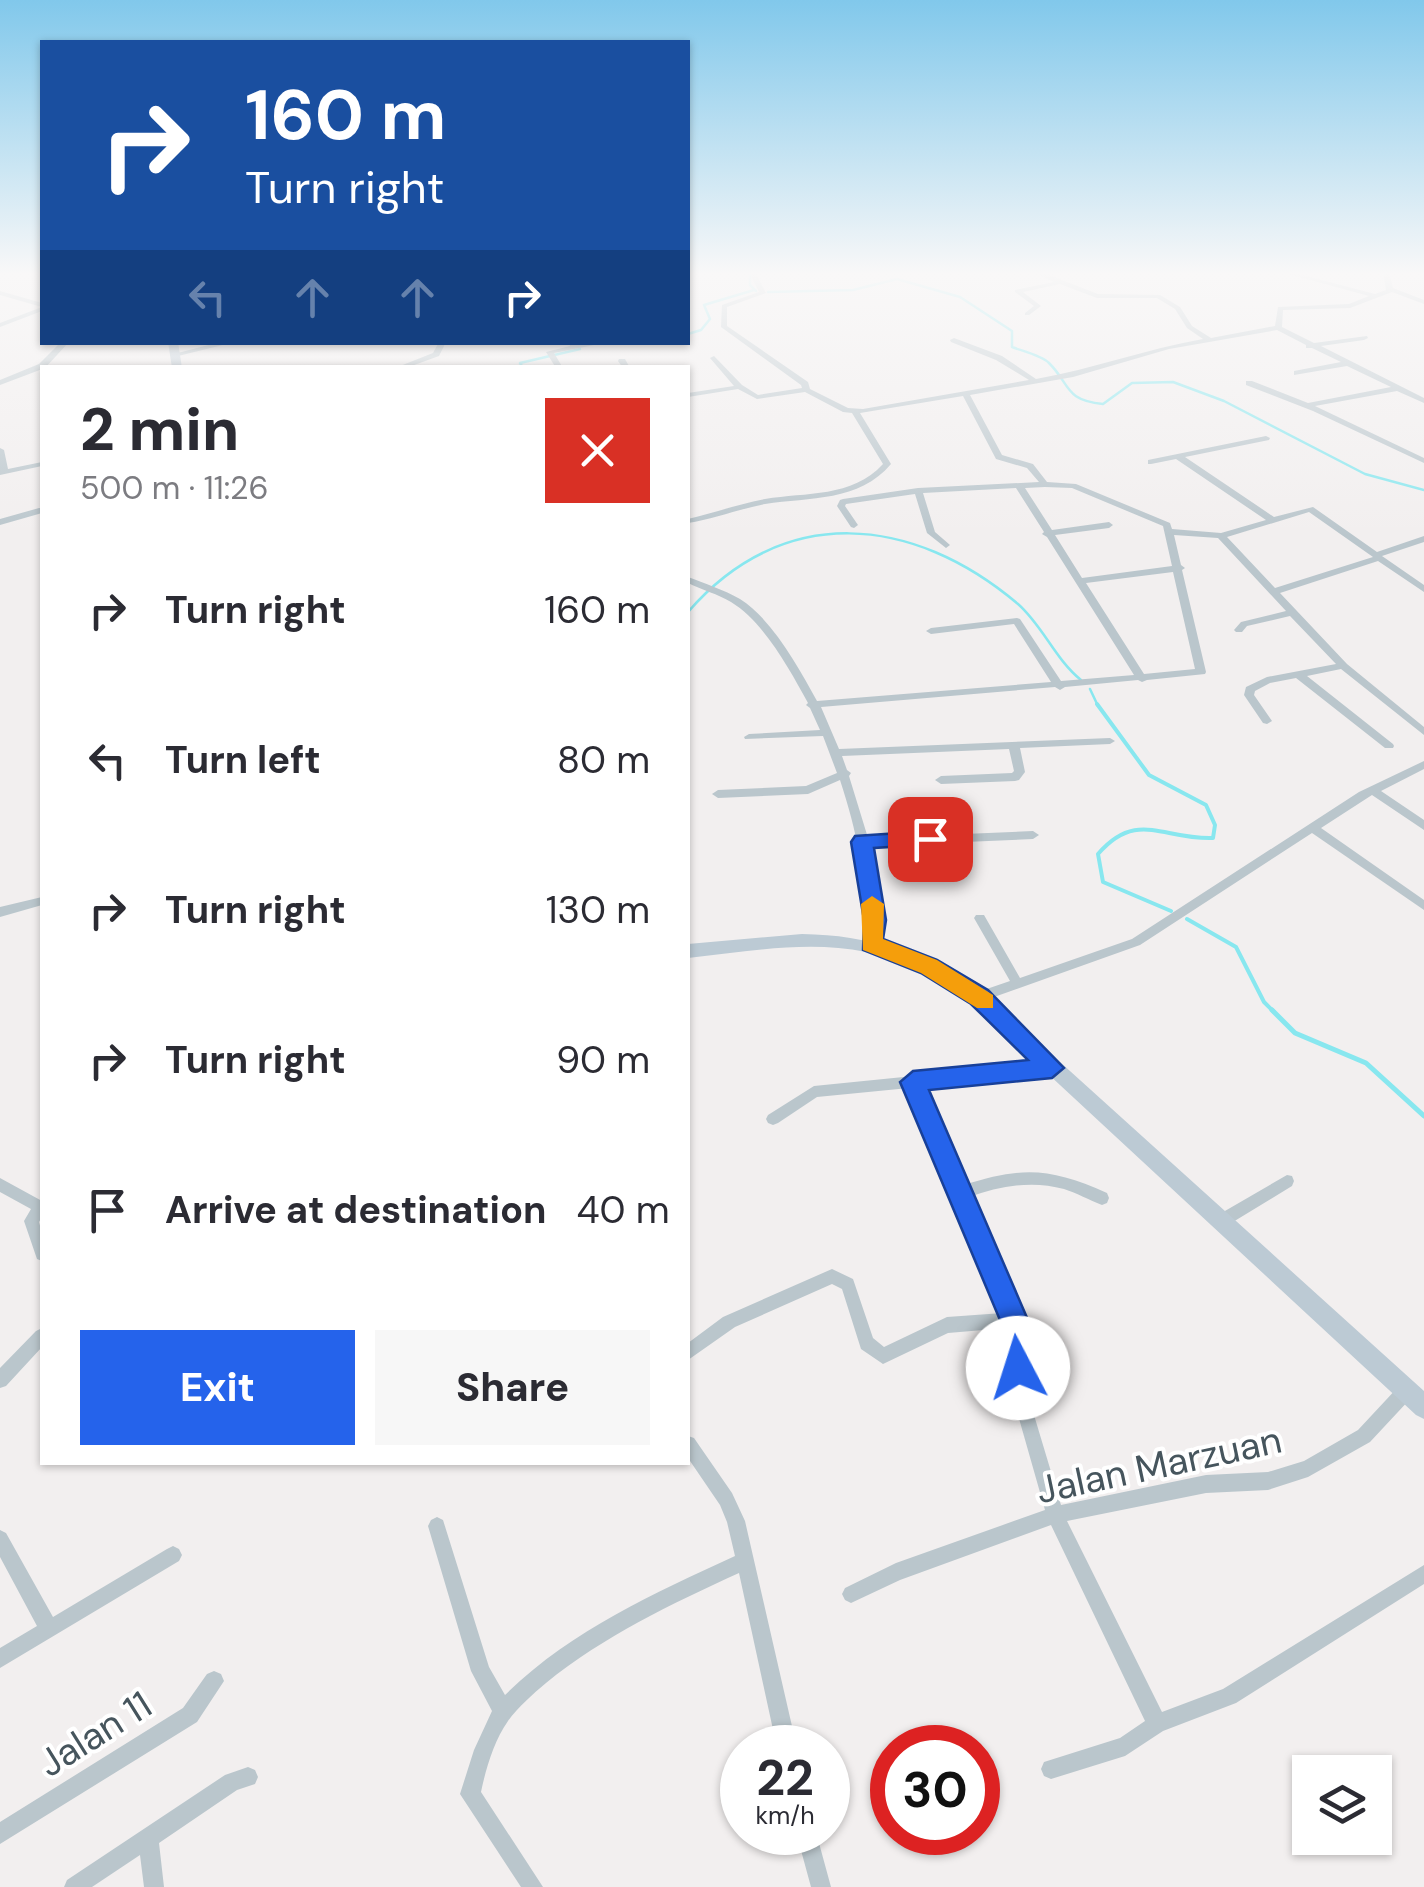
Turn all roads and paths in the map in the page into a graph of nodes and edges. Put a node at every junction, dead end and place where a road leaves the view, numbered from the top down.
1 (716, 360) edge
2 (775, 360) edge
3 (1002, 360) edge
4 (1127, 360) edge
5 (1337, 360) edge
6 (1345, 364) junction
7 (40, 367) edge
8 (1297, 373) dead end
9 (1033, 380) junction
10 (1, 381) edge
11 (1249, 383) dead end
12 (739, 388) junction
13 (1395, 389) junction
14 (806, 390) junction
15 (966, 394) junction
16 (690, 395) edge
17 (1424, 400) edge
18 (1309, 406) junction
19 (855, 412) junction
20 (1266, 438) dead end
21 (0, 450) edge
22 (1177, 456) junction
23 (1424, 461) edge
24 (1151, 462) dead end
25 (40, 464) edge
26 (3, 473) edge
27 (1045, 484) junction
28 (1020, 487) junction
29 (918, 491) junction
30 (40, 511) edge
31 (1272, 520) junction
32 (690, 521) edge
33 (0, 522) edge
34 (854, 525) dead end
35 (1109, 525) dead end
36 (1172, 532) junction
37 (1046, 534) junction
38 (1221, 536) junction
39 (1424, 539) edge
40 (946, 545) dead end
41 (1377, 556) junction
42 (1180, 568) junction
43 (690, 581) edge
44 (1078, 581) junction
45 (1424, 589) edge
46 (1273, 592) junction
47 (1292, 612) junction
48 (1239, 630) dead end
49 (931, 631) dead end
50 (1343, 666) junction
51 (1298, 674) junction
52 (1142, 679) junction
53 (1060, 686) junction
54 (811, 705) junction
55 (1267, 720) dead end
56 (1424, 732) edge
57 (824, 733) junction
58 (749, 736) dead end
59 (1110, 741) dead end
60 (1014, 745) junction
61 (1389, 746) dead end
62 (837, 753) junction
63 (1424, 766) edge
64 (846, 773) junction
65 (941, 780) dead end
66 (1372, 790) junction
67 (718, 794) dead end
68 (1424, 826) edge
69 (1314, 829) junction
70 (1033, 835) dead end
71 (862, 842) junction
72 (40, 901) edge
73 (1424, 906) edge
74 (0, 912) edge
75 (980, 918) dead end
76 (871, 944) junction
77 (690, 951) edge
78 (1018, 983) junction
79 (980, 997) junction
80 (1052, 1068) junction
81 (913, 1082) junction
82 (773, 1118) dead end
83 (1287, 1180) dead end
84 (0, 1184) edge
85 (957, 1194) junction
86 (1102, 1198) dead end
87 (40, 1206) edge
88 (40, 1210) edge
89 (1223, 1220) junction
90 (40, 1248) edge
91 (1014, 1320) junction
92 (40, 1338) edge
93 (690, 1351) edge
94 (0, 1380) edge
95 (1405, 1392) junction
96 (1424, 1407) edge
97 (690, 1447) edge
98 (1055, 1516) junction
99 (437, 1526) dead end
100 (0, 1540) edge
101 (173, 1555) dead end
102 (744, 1561) junction
103 (1424, 1574) edge
104 (851, 1594) dead end
105 (49, 1629) junction
106 (0, 1659) edge
107 (214, 1680) dead end
108 (502, 1711) junction
109 (1157, 1724) junction
110 (782, 1725) edge
111 (1050, 1769) dead end
112 (248, 1777) dead end
113 (0, 1834) edge
114 (148, 1838) junction
115 (812, 1855) edge
116 (74, 1887) edge
117 (154, 1887) edge
118 (533, 1887) edge
119 (820, 1887) edge

1 - 12 street
2 - 14 street
3 - 9 street
4 - 9 street
5 - 6 street
6 - 8 street
6 - 13 street
7 - 10 street
9 - 15 street
11 - 18 street
12 - 14 street
12 - 16 street
13 - 17 street
13 - 18 street
14 - 19 street
15 - 19 street
15 - 27 street
18 - 23 street
19 - 32 street
20 - 22 street
21 - 26 street
22 - 24 street
22 - 31 street
25 - 26 street
27 - 28 street
27 - 36 street
28 - 29 street
28 - 37 street
29 - 34 street
29 - 40 street
30 - 33 street
31 - 38 street
31 - 41 street
35 - 37 street
36 - 38 street
36 - 42 street
37 - 44 street
38 - 46 street
39 - 41 street
41 - 45 street
41 - 46 street
42 - 44 street
42 - 52 street
43 - 54 street
44 - 52 street
46 - 47 street
47 - 48 street
47 - 50 street
49 - 53 street
50 - 51 street
50 - 56 street
51 - 55 street
51 - 61 street
52 - 53 street
53 - 54 street
54 - 57 street
57 - 58 street
57 - 62 street
59 - 60 street
60 - 62 street
60 - 65 street
62 - 64 street
63 - 66 street
64 - 67 street
64 - 71 street
66 - 68 street
66 - 69 street
69 - 73 street
69 - 78 street
70 - 71 street
71 - 76 street
72 - 74 street
75 - 78 street
76 - 77 street
76 - 79 street
78 - 79 street
79 - 80 street
80 - 81 street
80 - 89 street
81 - 82 street
81 - 85 street
83 - 89 street
84 - 87 street
85 - 86 street
85 - 91 street
88 - 90 street
89 - 95 street
91 - 93 street
91 - 98 street
92 - 94 street
95 - 96 street
95 - 98 street, Jalan Marzuan
97 - 102 street
98 - 104 street, Jalan Marzuan
98 - 109 street
99 - 108 street
100 - 105 street
101 - 105 street
102 - 108 street
102 - 110 street
103 - 109 street
105 - 106 street
107 - 113 street, Jalan 11
108 - 118 street
109 - 111 street
112 - 114 street
114 - 116 street
114 - 117 street
115 - 119 street

